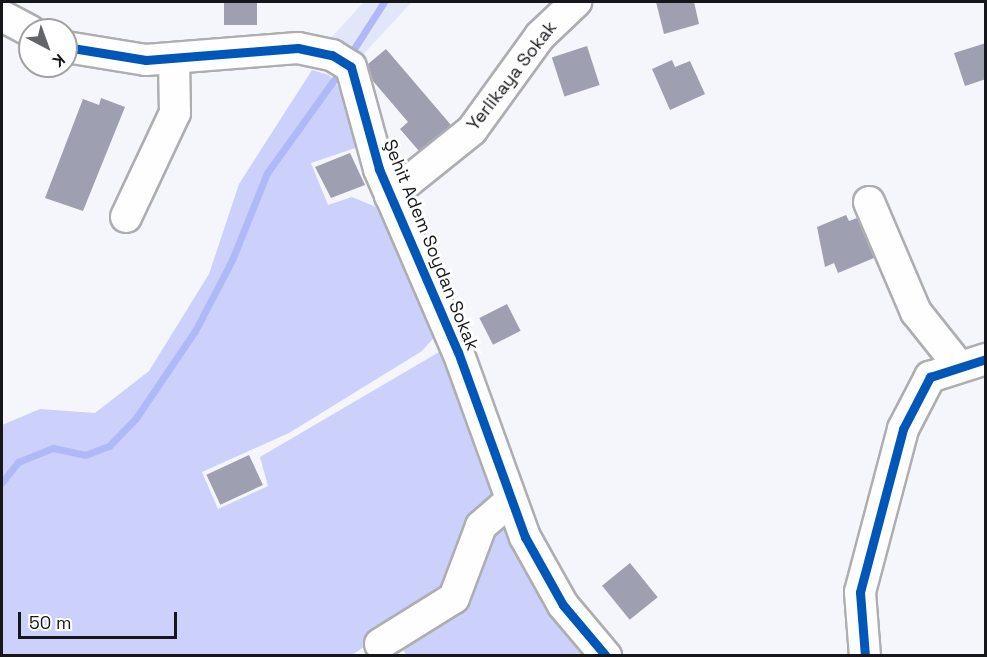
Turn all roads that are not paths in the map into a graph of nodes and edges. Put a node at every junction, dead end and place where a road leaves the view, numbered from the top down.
1 (576, 2) edge
2 (2, 16) edge
3 (18, 25) edge
4 (78, 49) edge
5 (174, 59) junction
6 (390, 196) junction
7 (869, 202) dead end
8 (126, 217) dead end
9 (972, 362) edge
10 (510, 501) junction
11 (380, 644) dead end
12 (606, 656) edge
13 (865, 656) edge

1 - 6 street, Yerlikaya Sokak
2 - 3 street
4 - 5 street, Şehit Adem Soydan Sokak
5 - 6 street, Şehit Adem Soydan Sokak
5 - 8 street
6 - 10 street, Şehit Adem Soydan Sokak
7 - 9 street
9 - 13 street
10 - 11 street
10 - 12 street, Şehit Adem Soydan Sokak

